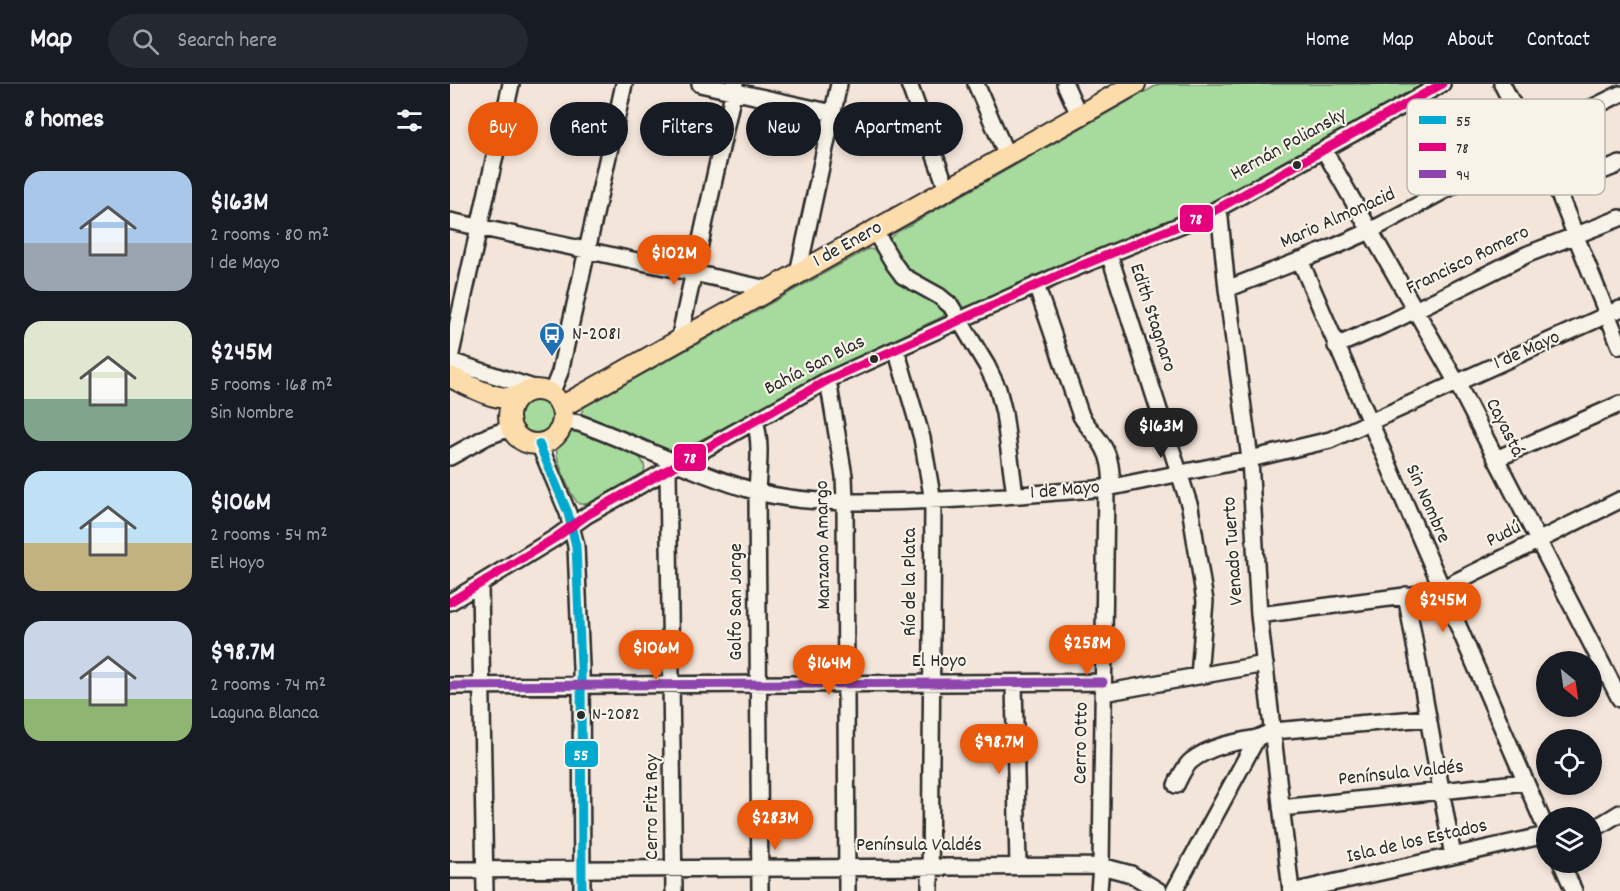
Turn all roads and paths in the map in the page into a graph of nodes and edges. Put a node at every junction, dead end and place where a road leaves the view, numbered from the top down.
1 (511, 84) edge
2 (624, 84) edge
3 (700, 84) edge
4 (839, 84) edge
5 (909, 84) edge
6 (976, 84) edge
7 (1065, 84) edge
8 (1135, 84) edge
9 (1442, 84) edge
10 (1502, 84) edge
11 (734, 88) edge
12 (1620, 94) edge
13 (1415, 99) edge
14 (1510, 99) edge
15 (1605, 101) edge
16 (835, 102) edge
17 (1407, 104) edge
18 (833, 113) joint
19 (1079, 115) junction
20 (1324, 150) junction
21 (1007, 156) junction
22 (1620, 164) edge
23 (1605, 170) edge
24 (947, 189) junction
25 (1436, 195) edge
26 (1559, 195) edge
27 (1219, 208) junction
28 (1620, 218) edge
29 (450, 221) edge
30 (479, 227) junction
31 (874, 230) junction
32 (1370, 231) junction
33 (1576, 235) junction
34 (587, 250) junction
35 (1109, 254) junction
36 (1300, 260) junction
37 (694, 273) junction
38 (798, 273) junction
39 (1036, 285) junction
40 (768, 289) junction
41 (1227, 289) junction
42 (1415, 310) junction
43 (1614, 312) edge
44 (960, 320) junction
45 (679, 340) junction
46 (1336, 346) junction
47 (1620, 346) edge
48 (896, 349) junction
49 (450, 359) edge
50 (450, 377) edge
51 (828, 380) junction
52 (1457, 383) junction
53 (450, 390) edge
54 (519, 396) junction
55 (554, 403) junction
56 (1620, 404) edge
57 (755, 421) junction
58 (1369, 423) junction
59 (510, 424) junction
60 (538, 444) junction
61 (450, 457) edge
62 (1250, 459) junction
63 (1496, 459) junction
64 (674, 467) junction
65 (1179, 472) junction
66 (1109, 487) junction
67 (758, 492) junction
68 (1015, 495) junction
69 (933, 501) junction
70 (845, 502) junction
71 (1619, 503) edge
72 (572, 525) junction
73 (1539, 541) junction
74 (480, 584) junction
75 (1442, 589) junction
76 (1406, 595) junction
77 (450, 602) edge
78 (1259, 615) junction
79 (1265, 664) junction
80 (1199, 676) junction
81 (932, 683) junction
82 (1014, 683) junction
83 (759, 684) junction
84 (846, 684) junction
85 (673, 685) junction
86 (450, 686) edge
87 (482, 686) junction
88 (581, 686) junction
89 (1103, 688) junction
90 (1620, 699) edge
91 (1428, 718) junction
92 (1273, 731) junction
93 (1257, 738) junction
94 (1526, 782) junction
95 (1176, 785) dead end
96 (1441, 791) junction
97 (1537, 807) edge
98 (1281, 808) junction
99 (1620, 813) edge
100 (1602, 824) edge
101 (1536, 837) edge
102 (1453, 856) junction
103 (1018, 866) junction
104 (1101, 866) junction
105 (847, 867) junction
106 (930, 867) junction
107 (760, 868) junction
108 (582, 869) junction
109 (674, 869) junction
110 (450, 870) edge
111 (484, 870) junction
112 (1566, 873) edge
113 (484, 891) edge
114 (582, 891) edge
115 (674, 891) edge
116 (760, 891) edge
117 (847, 891) edge
118 (930, 891) edge
119 (1099, 891) edge
120 (1159, 891) edge
121 (1174, 891) edge
122 (1291, 891) edge
123 (1296, 891) edge
124 (1574, 891) edge

1 - 30 street
2 - 34 street
3 - 11 street
4 - 16 street
5 - 24 street
6 - 21 street
7 - 19 street
8 - 19 main road, 1 de Enero
9 - 13 street, Hernán Poliansky
10 - 14 street
11 - 18 street
11 - 37 street
12 - 15 street, Mario Almonacid
17 - 20 street, Hernán Poliansky
18 - 38 street
19 - 21 main road, 1 de Enero
20 - 27 street, Hernán Poliansky
20 - 32 street, Cayastá
21 - 24 main road, 1 de Enero
22 - 23 street
24 - 31 main road, 1 de Enero
25 - 32 street, Mario Almonacid
26 - 33 street
27 - 35 street, Bahía San Blas
27 - 41 street, Venado Tuerto
28 - 33 street, Francisco Romero
29 - 30 street
30 - 34 street
30 - 49 street
31 - 38 main road, 1 de Enero
31 - 44 street
32 - 36 street, Mario Almonacid
32 - 42 street, Cayastá
33 - 42 street, Francisco Romero
33 - 43 street
34 - 37 street
34 - 55 street
35 - 39 street, Bahía San Blas
35 - 65 street, Edith Stagnaro
36 - 41 street, Mario Almonacid
36 - 46 street, Sin Nombre
37 - 40 street
37 - 45 street
38 - 40 main road, 1 de Enero
39 - 44 street, Bahía San Blas
39 - 66 street, Cerro Otto
40 - 45 main road, 1 de Enero
41 - 62 street, Venado Tuerto
42 - 46 street, Francisco Romero
42 - 52 street, Cayastá
43 - 47 street
43 - 52 street, 1 de Mayo
44 - 48 street, Bahía San Blas
44 - 68 street
45 - 55 main road, 1 de Enero
46 - 58 street, Sin Nombre
48 - 51 street, Bahía San Blas
48 - 69 street, Río de la Plata
49 - 55 street, 1 de Mayo
50 - 54 main road
51 - 57 street, Bahía San Blas
51 - 70 street, Manzano Amargo
52 - 58 street, 1 de Mayo
52 - 63 street, Cayastá
53 - 59 main road
54 - 55 main road, 1 de Enero
54 - 59 main road
55 - 60 main road, 1 de Enero
55 - 64 street, 1 de Mayo
56 - 63 street
57 - 64 street, Bahía San Blas
57 - 67 street, Golfo San Jorge
58 - 62 street, 1 de Mayo
58 - 75 street, Sin Nombre
59 - 60 main road
59 - 61 street
60 - 72 street
62 - 65 street, 1 de Mayo
62 - 78 street, Venado Tuerto
63 - 73 street, Cayastá
64 - 67 street, 1 de Mayo
64 - 72 street, Bahía San Blas
64 - 85 street, Cerro Fitz Roy
65 - 66 street, 1 de Mayo
65 - 80 street, Edith Stagnaro
66 - 68 street, 1 de Mayo
66 - 89 street, Cerro Otto
67 - 70 street, 1 de Mayo
67 - 83 street, Golfo San Jorge
68 - 69 street, 1 de Mayo
69 - 70 street, 1 de Mayo
69 - 81 street, Río de la Plata
70 - 84 street, Manzano Amargo
71 - 73 street, Pudú
72 - 74 street, Bahía San Blas
72 - 88 street
73 - 75 street, Pudú
73 - 90 street, Cayastá
74 - 77 street, Bahía San Blas
74 - 87 street
75 - 76 street, Pudú
75 - 94 street, Sin Nombre
76 - 78 street, Pudú
76 - 91 street
78 - 79 street, Venado Tuerto
79 - 80 street, El Hoyo
79 - 92 street, Venado Tuerto
80 - 89 street, El Hoyo
81 - 82 street, El Hoyo
81 - 84 street, El Hoyo
81 - 106 street, Río de la Plata
82 - 89 street, El Hoyo
82 - 103 street
83 - 84 street, El Hoyo
83 - 85 street, El Hoyo
83 - 107 street, Golfo San Jorge
84 - 105 street, Manzano Amargo
85 - 88 street, El Hoyo
85 - 109 street, Cerro Fitz Roy
86 - 87 street, El Hoyo
87 - 88 street, El Hoyo
87 - 111 street
88 - 108 street
89 - 104 street, Cerro Otto
91 - 92 street
91 - 96 street
92 - 93 street
92 - 98 street, Venado Tuerto
93 - 95 street
93 - 121 street
94 - 96 street, Península Valdés
94 - 97 street, Sin Nombre
96 - 98 street, Península Valdés
96 - 102 street
98 - 122 street, Venado Tuerto
99 - 100 street
101 - 102 street, Isla de los Estados
102 - 123 street, Isla de los Estados
103 - 104 street, Península Valdés
103 - 106 street, Península Valdés
104 - 119 street, Cerro Otto
104 - 120 street, Península Valdés
105 - 106 street, Península Valdés
105 - 107 street, Península Valdés
105 - 117 street, Manzano Amargo
106 - 118 street, Río de la Plata
107 - 109 street, Península Valdés
107 - 116 street, Golfo San Jorge
108 - 109 street, Península Valdés
108 - 111 street, Península Valdés
108 - 114 street
109 - 115 street, Cerro Fitz Roy
110 - 111 street, Península Valdés
111 - 113 street
112 - 124 street

